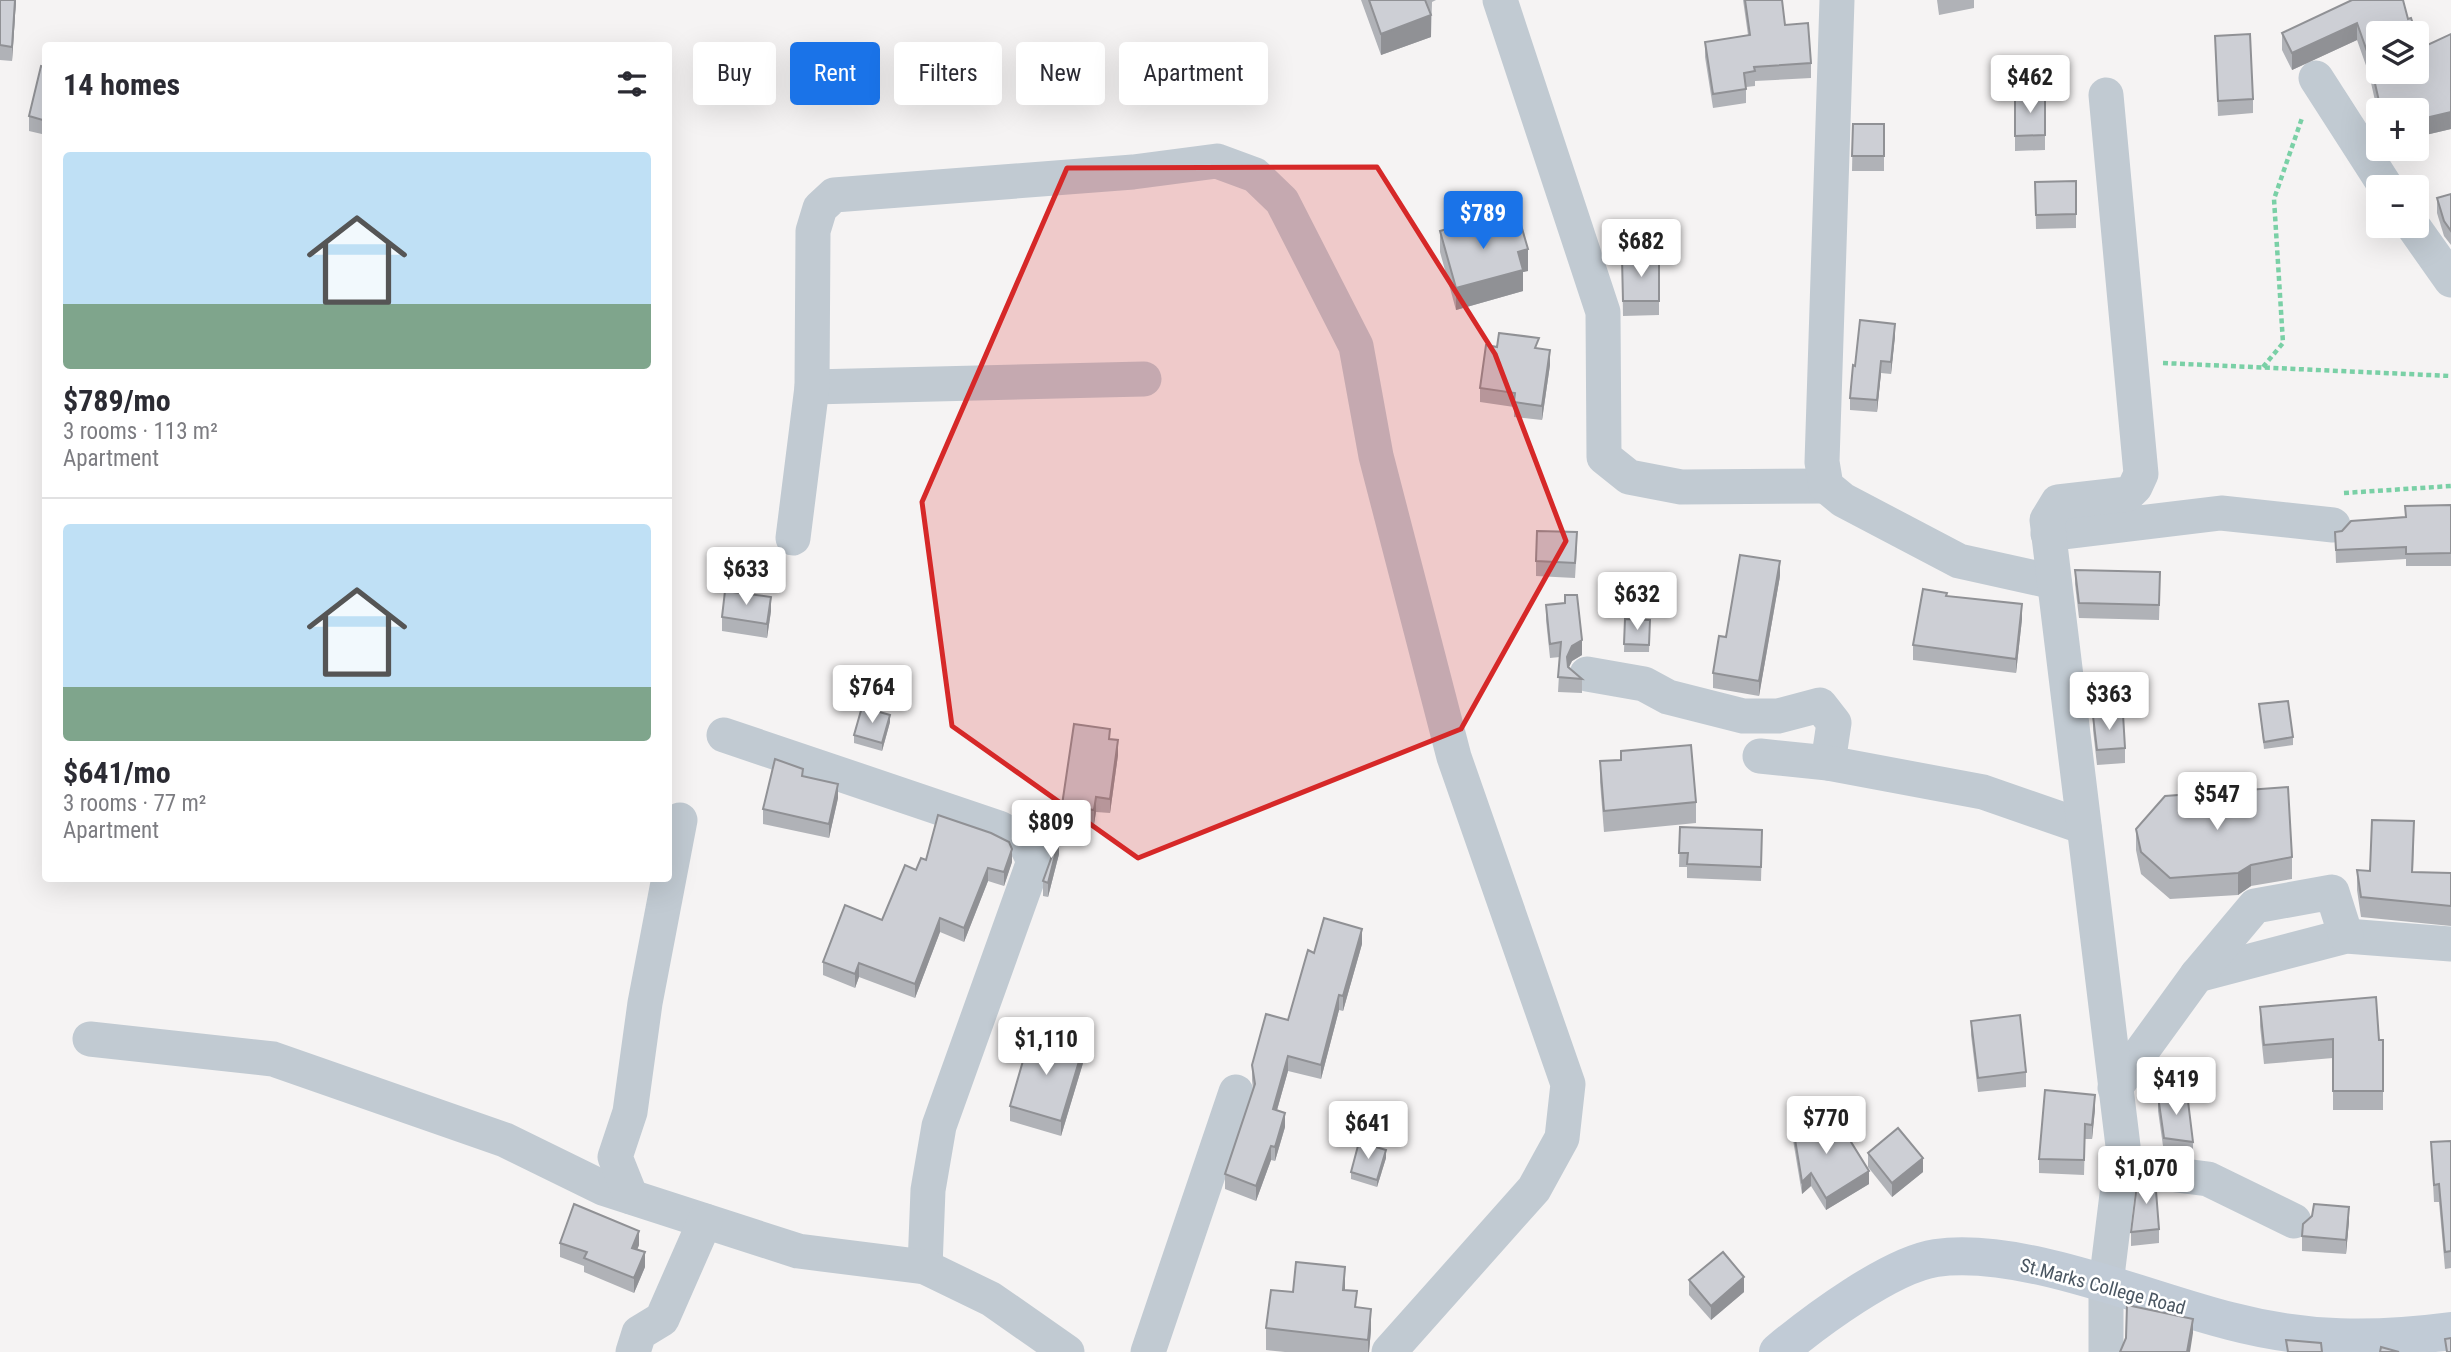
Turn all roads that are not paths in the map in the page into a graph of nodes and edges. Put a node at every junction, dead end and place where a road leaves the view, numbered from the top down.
1 (1500, 0) edge
2 (1837, 0) edge
3 (2316, 78) road end
4 (2106, 95) dead end
5 (2378, 175) edge
6 (2421, 238) edge
7 (2451, 280) edge
8 (1144, 379) dead end
9 (812, 387) junction
10 (1826, 486) junction
11 (2333, 525) dead end
12 (2048, 534) junction
13 (793, 538) dead end
14 (2054, 582) junction
15 (1587, 674) dead end
16 (724, 735) dead end
17 (1760, 756) dead end
18 (1828, 764) junction
19 (680, 820) dead end
20 (2084, 827) junction
21 (672, 862) edge
22 (668, 882) edge
23 (2346, 936) junction
24 (2451, 944) edge
25 (2197, 975) junction
26 (90, 1039) dead end
27 (2115, 1088) junction
28 (1236, 1092) dead end
29 (2122, 1168) junction
30 (631, 1197) junction
31 (705, 1221) junction
32 (2294, 1221) dead end
33 (925, 1267) junction
34 (2106, 1284) junction
35 (2451, 1331) edge
36 (633, 1352) edge
37 (1067, 1352) edge
38 (1148, 1352) edge
39 (1389, 1352) edge
40 (1778, 1352) edge
41 (2106, 1352) edge

1 - 10 street
2 - 10 street
3 - 5 street
4 - 12 street
6 - 7 street
8 - 9 street
9 - 13 street
9 - 39 street
10 - 14 street
11 - 12 street
12 - 14 street
14 - 20 street
15 - 18 street
16 - 33 street
17 - 18 street
18 - 20 street
19 - 21 street
20 - 27 street
22 - 30 street
23 - 24 street
23 - 25 street
23 - 25 street
25 - 27 street
26 - 30 street
27 - 29 street
28 - 38 street
29 - 32 street
29 - 34 street
30 - 31 street
31 - 33 street
31 - 36 street
33 - 37 street
34 - 35 main road, St.Marks College Road
34 - 40 main road, St.Marks College Road
34 - 41 street

